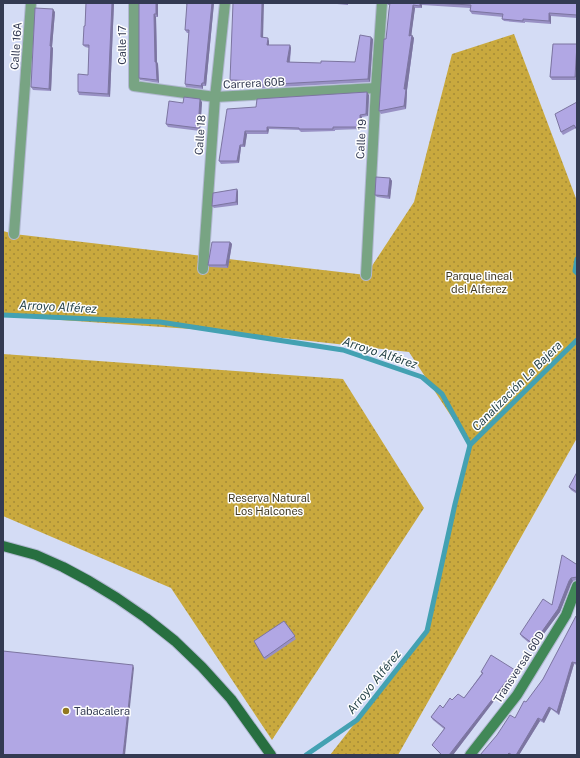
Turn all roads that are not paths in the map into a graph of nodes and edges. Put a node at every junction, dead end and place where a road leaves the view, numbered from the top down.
1 (31, 3) edge
2 (134, 3) edge
3 (225, 3) edge
4 (382, 3) edge
5 (134, 86) joint
6 (376, 88) junction
7 (215, 97) junction
8 (14, 234) dead end
9 (203, 269) dead end
10 (366, 275) dead end
11 (3, 546) edge
12 (577, 586) edge
13 (269, 753) edge
14 (470, 755) edge

1 - 8 street, Calle 16A
2 - 5 street, Calle 17
3 - 7 street, Calle 18
4 - 6 street, Calle 19
5 - 7 street, Carrera 60B
6 - 7 street, Carrera 60B
6 - 10 street, Calle 19
7 - 9 street, Calle 18
11 - 13 main road
12 - 14 street, Transversal 60D

